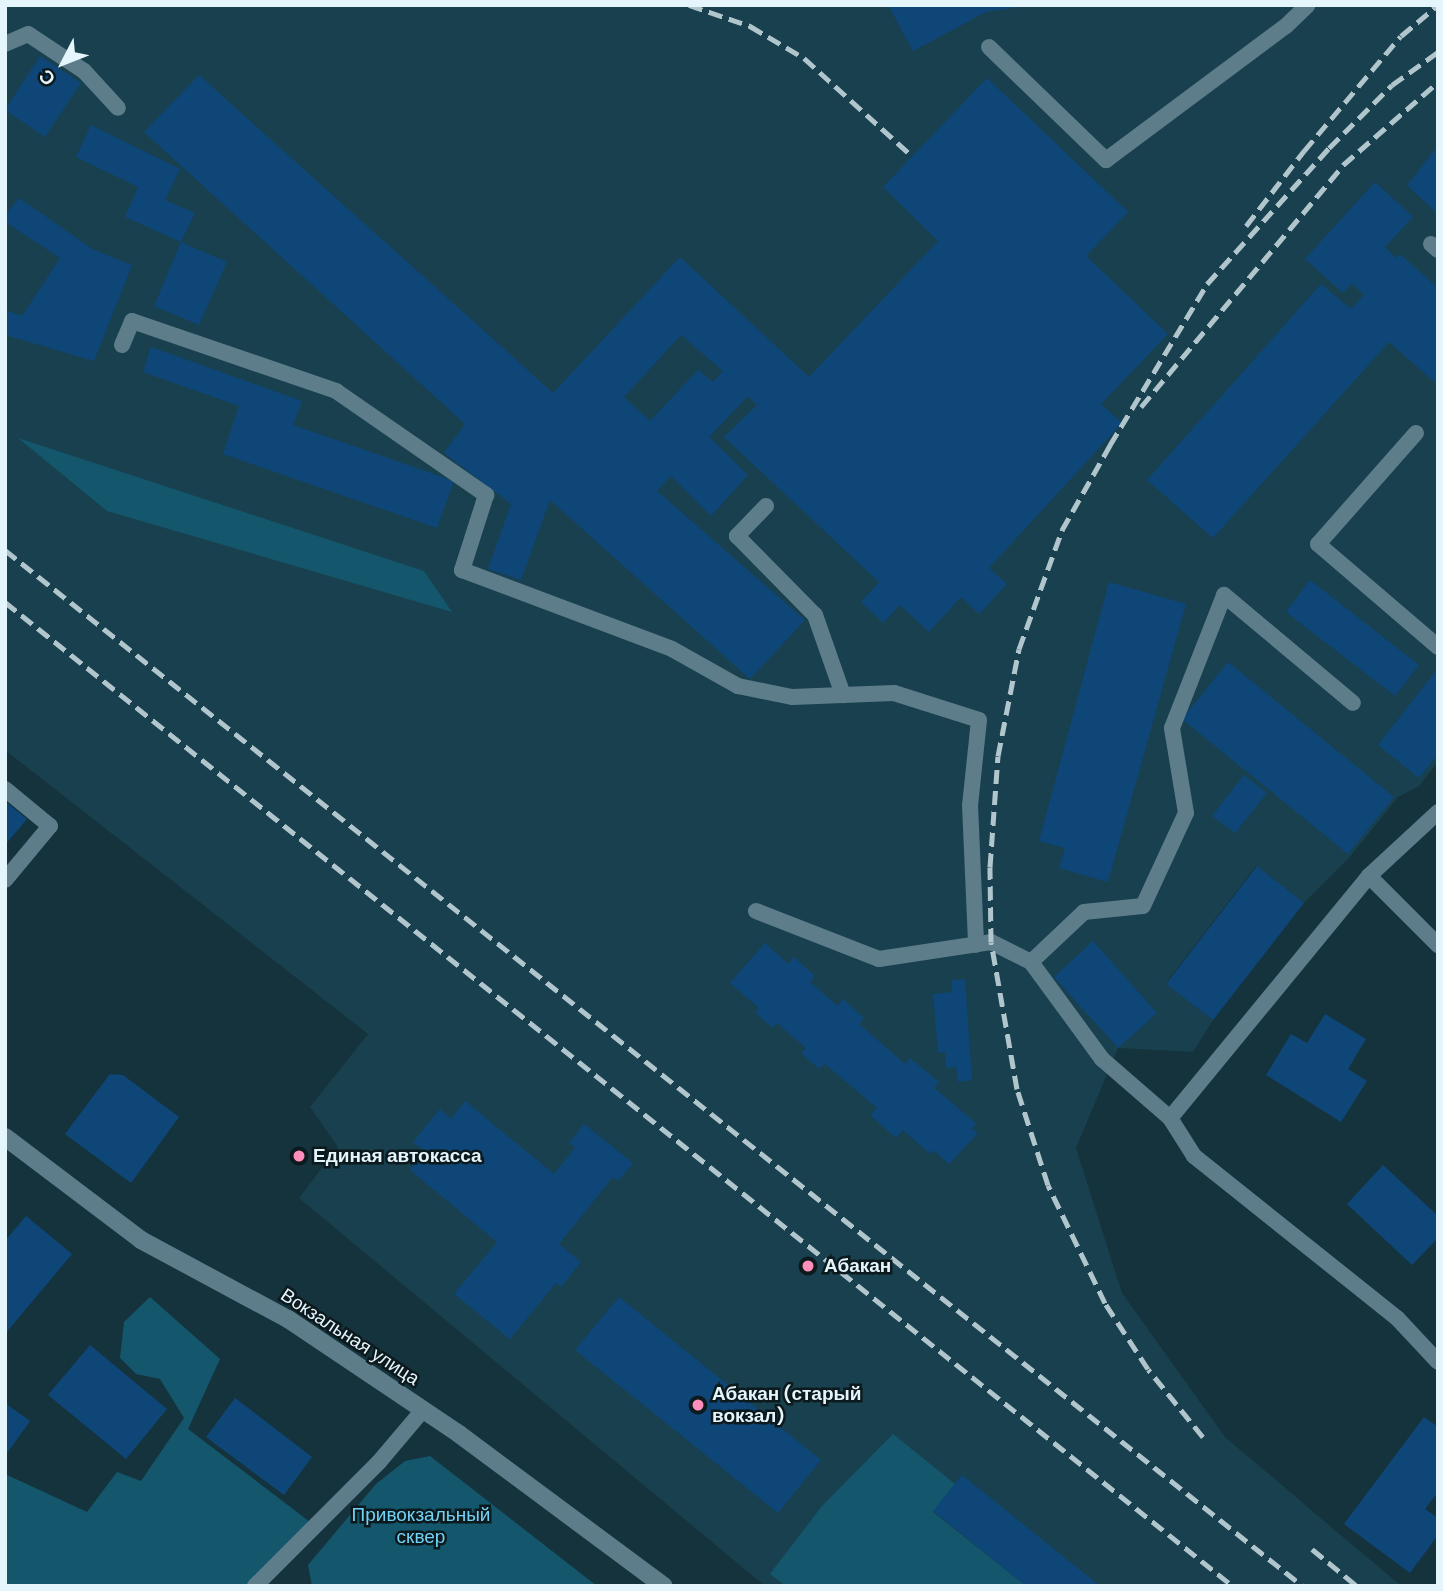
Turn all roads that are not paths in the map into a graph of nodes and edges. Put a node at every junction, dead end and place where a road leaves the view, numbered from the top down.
1 (1308, 5) edge
2 (5, 44) edge
3 (989, 47) dead end
4 (118, 108) dead end
5 (122, 345) dead end
6 (1416, 433) dead end
7 (766, 506) dead end
8 (1438, 647) edge
9 (843, 695) junction
10 (1353, 703) dead end
11 (5, 789) edge
12 (1438, 812) edge
13 (1369, 876) junction
14 (5, 880) edge
15 (757, 911) dead end
16 (976, 945) junction
17 (1438, 945) edge
18 (1031, 962) junction
19 (1170, 1118) junction
20 (5, 1137) edge
21 (1431, 1344) edge
22 (1438, 1362) edge
23 (423, 1410) junction
24 (255, 1586) edge
25 (664, 1586) edge

1 - 3 lane
2 - 4 lane
5 - 9 lane
6 - 8 lane
7 - 9 lane
9 - 16 lane
10 - 18 lane
11 - 14 lane
12 - 13 lane
13 - 17 lane
13 - 19 lane
15 - 16 lane
16 - 18 lane
18 - 19 lane
19 - 21 lane
20 - 23 street, Вокзальная улица
21 - 22 lane
23 - 24 lane
23 - 25 street, Вокзальная улица

